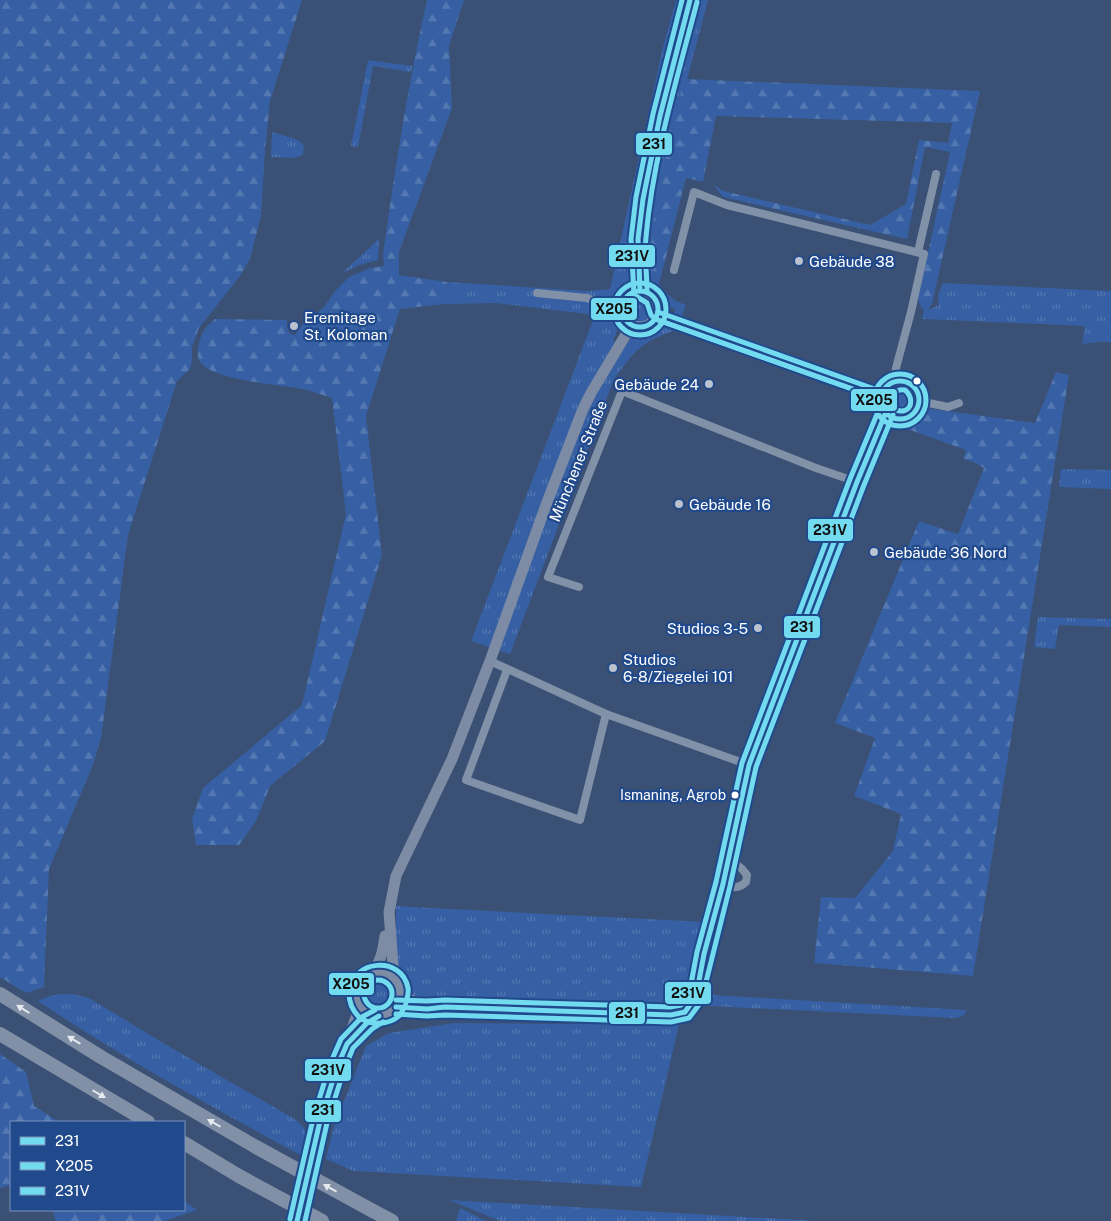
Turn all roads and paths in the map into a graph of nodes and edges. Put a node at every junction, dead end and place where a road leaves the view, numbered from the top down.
1 (690, 0) edge
2 (936, 174) dead end
3 (918, 252) junction
4 (674, 270) dead end
5 (640, 291) junction
6 (538, 293) dead end
7 (622, 307) junction
8 (658, 312) junction
9 (630, 326) junction
10 (895, 382) junction
11 (883, 392) junction
12 (919, 401) junction
13 (959, 403) dead end
14 (886, 412) junction
15 (856, 482) junction
16 (579, 587) dead end
17 (490, 662) junction
18 (508, 670) junction
19 (606, 714) junction
20 (749, 765) junction
21 (729, 858) junction
22 (723, 884) junction
23 (389, 920) junction
24 (373, 973) junction
25 (394, 979) junction
26 (400, 991) junction
27 (0, 994) edge
28 (360, 1006) junction
29 (396, 1007) junction
30 (445, 1007) junction
31 (379, 1016) junction
32 (0, 1034) edge
33 (347, 1044) junction
34 (146, 1121) edge
35 (185, 1144) edge
36 (297, 1221) edge
37 (322, 1221) edge
38 (392, 1221) edge

1 - 5 main road
2 - 3 street
3 - 4 street
3 - 10 street
5 - 7 main road
5 - 8 main road
6 - 7 street
7 - 9 main road
8 - 9 main road
8 - 11 street
9 - 17 main road, Münchener Straße
10 - 11 street
10 - 12 street
11 - 14 street
12 - 13 street
12 - 14 street
14 - 15 street
15 - 16 street, Münchener Straße
15 - 20 street
17 - 18 street
17 - 23 main road, Münchener Straße
18 - 19 street
18 - 19 street
19 - 20 street
20 - 21 street
21 - 22 street
21 - 22 street
22 - 30 street
23 - 24 main road, Münchener Straße
23 - 25 main road, Münchener Straße
24 - 25 main road
24 - 28 main road
25 - 26 main road
26 - 29 main road
26 - 30 street
38 -> 27 highway, bridge
28 - 31 main road
28 - 33 main road
29 - 30 street
29 - 31 main road
31 - 33 main road
32 -> 34 highway
33 - 36 main road
35 - 37 highway, bridge

